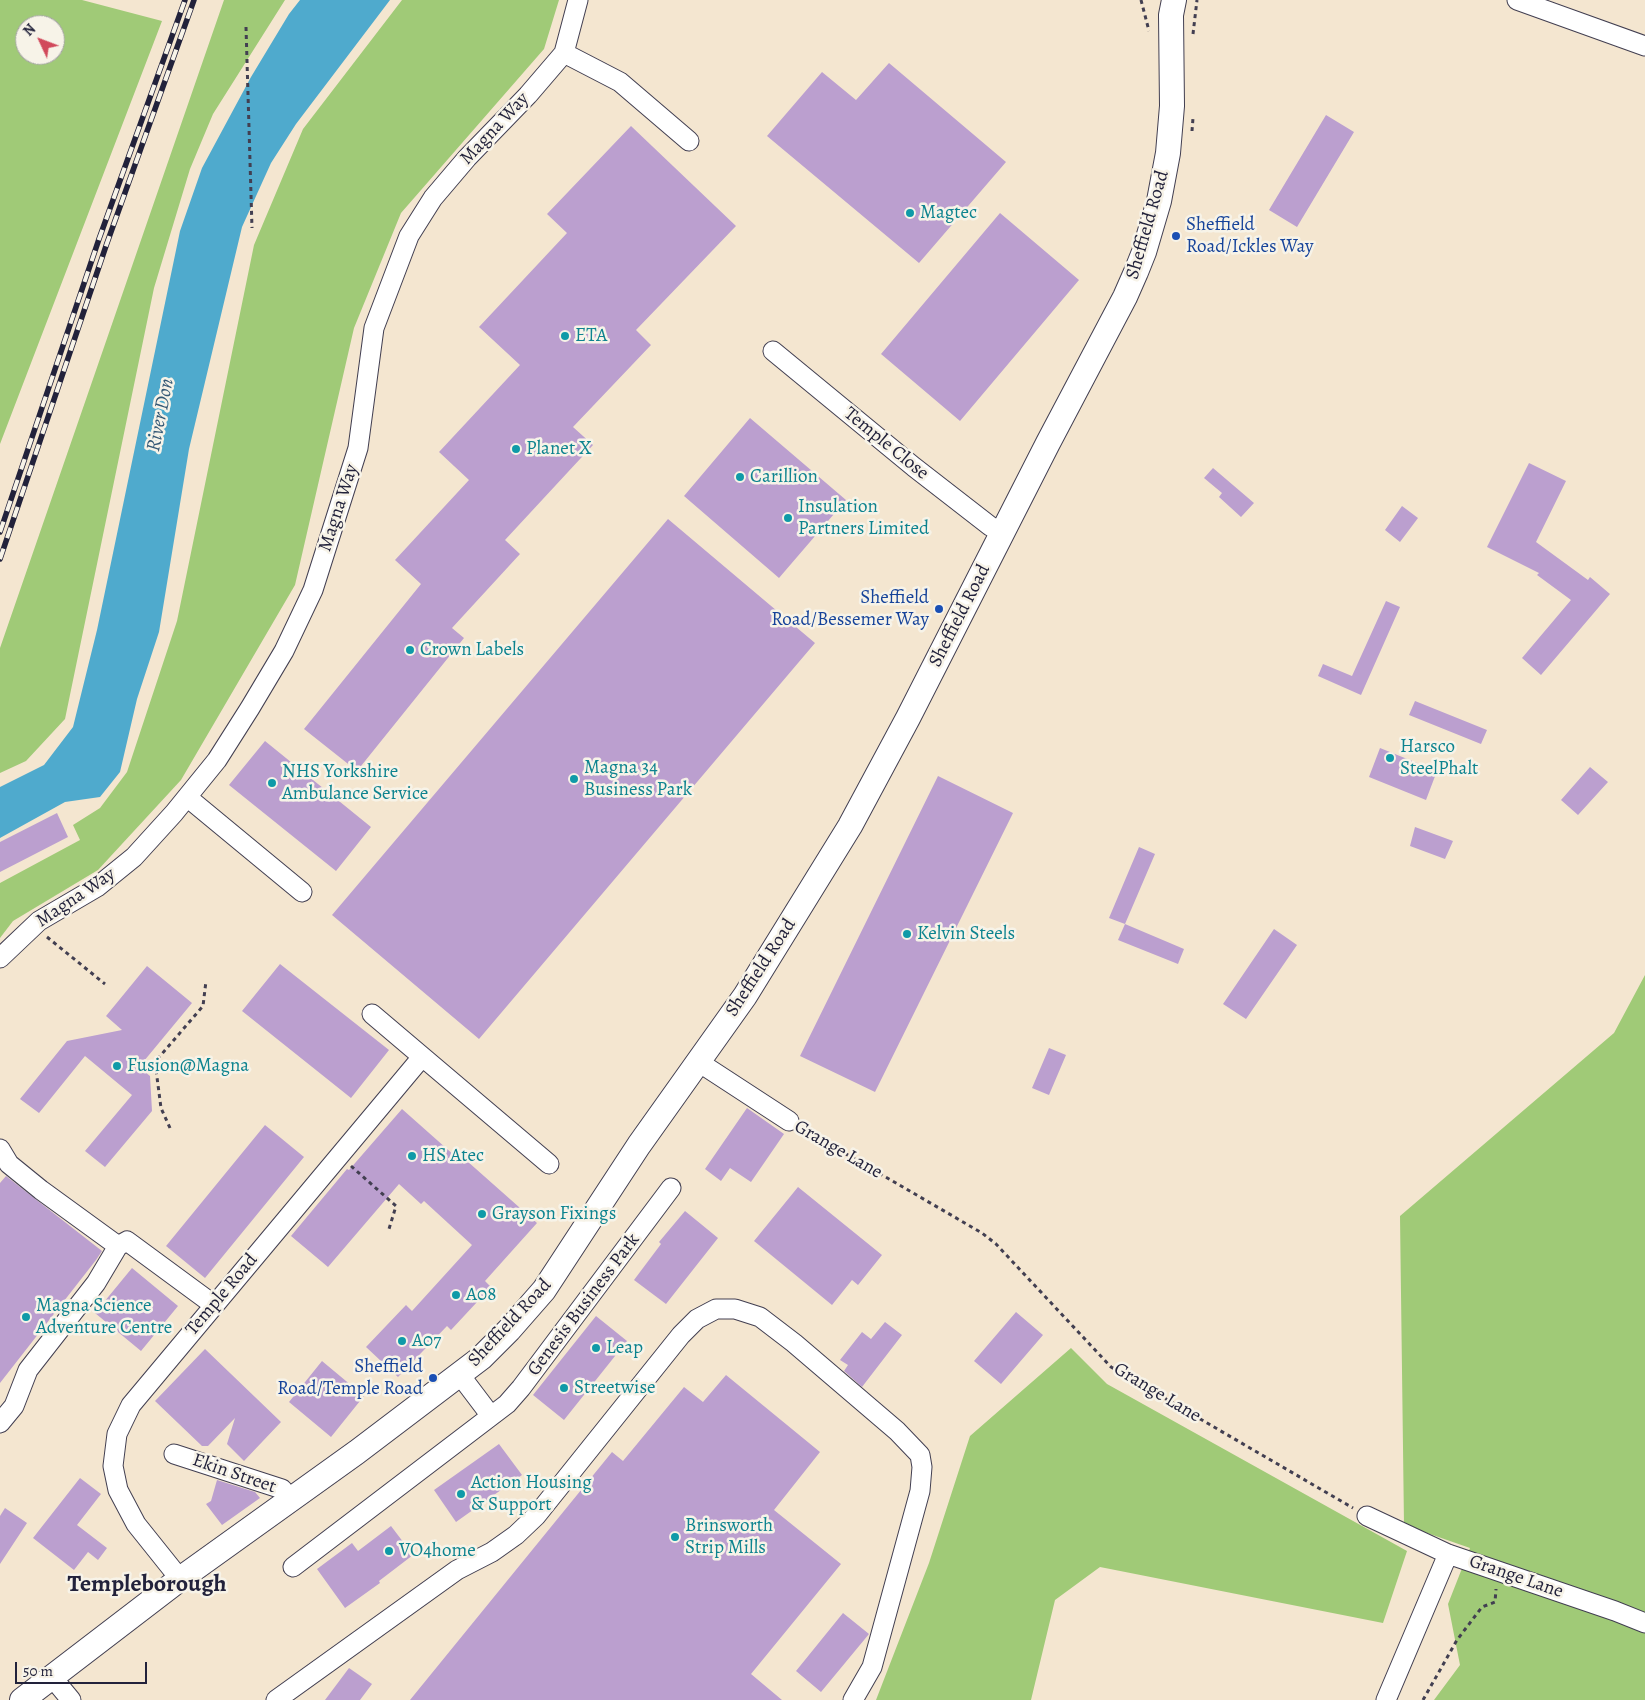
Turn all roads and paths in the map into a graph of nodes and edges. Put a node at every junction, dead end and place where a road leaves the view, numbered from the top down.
1 (578, 0) edge
2 (1141, 0) edge
3 (1198, 0) edge
4 (1517, 0) edge
5 (1169, 5) edge
6 (246, 27) dead end
7 (1151, 38) dead end
8 (1192, 43) dead end
9 (1645, 46) edge
10 (564, 53) junction
11 (1193, 116) dead end
12 (1191, 134) dead end
13 (689, 141) dead end
14 (252, 228) dead end
15 (773, 351) dead end
16 (1002, 533) junction
17 (187, 797) junction
18 (302, 892) dead end
19 (33, 926) junction
20 (0, 958) edge
21 (206, 980) dead end
22 (106, 984) dead end
23 (372, 1014) dead end
24 (422, 1057) junction
25 (697, 1061) junction
26 (789, 1121) joint
27 (170, 1128) dead end
28 (0, 1149) edge
29 (339, 1156) junction
30 (549, 1164) dead end
31 (671, 1188) dead end
32 (390, 1229) dead end
33 (118, 1246) junction
34 (214, 1305) junction
35 (460, 1375) junction
36 (491, 1416) junction
37 (0, 1423) edge
38 (174, 1454) dead end
39 (290, 1499) junction
40 (1367, 1516) joint
41 (1448, 1554) junction
42 (293, 1568) dead end
43 (1498, 1570) junction
44 (180, 1579) junction
45 (1645, 1623) edge
46 (40, 1691) edge
47 (70, 1700) edge
48 (276, 1700) edge
49 (853, 1700) edge
50 (1386, 1700) edge
51 (1424, 1700) edge

1 - 10 street, Magna Way
2 - 7 path
3 - 8 path
4 - 9 street
5 - 16 main road, Sheffield Road
6 - 14 path
10 - 13 street
10 - 17 street, Magna Way
11 - 12 path
15 - 16 street, Temple Close
16 - 25 main road, Sheffield Road
17 - 18 street
17 - 19 street, Magna Way
19 - 20 street, Magna Way
19 - 22 path
21 - 27 path
23 - 24 street
24 - 29 street, Temple Road
24 - 30 street
25 - 26 street, Grange Lane
25 - 35 main road, Sheffield Road
26 - 40 path, Grange Lane
28 - 33 street
29 - 32 path
29 - 34 street, Temple Road
31 - 36 street, Genesis Business Park
33 - 34 street
33 - 37 street
34 - 44 street, Temple Road
35 - 36 street
35 - 39 main road, Sheffield Road
36 - 42 street, Genesis Business Park
38 - 39 street, Ekin Street
39 - 44 main road, Sheffield Road
40 - 41 street, Grange Lane
41 - 43 street, Grange Lane
41 - 50 street
43 - 45 street, Grange Lane
43 - 51 path
44 - 46 main road, Sheffield Road
46 - 47 street
48 - 49 street

